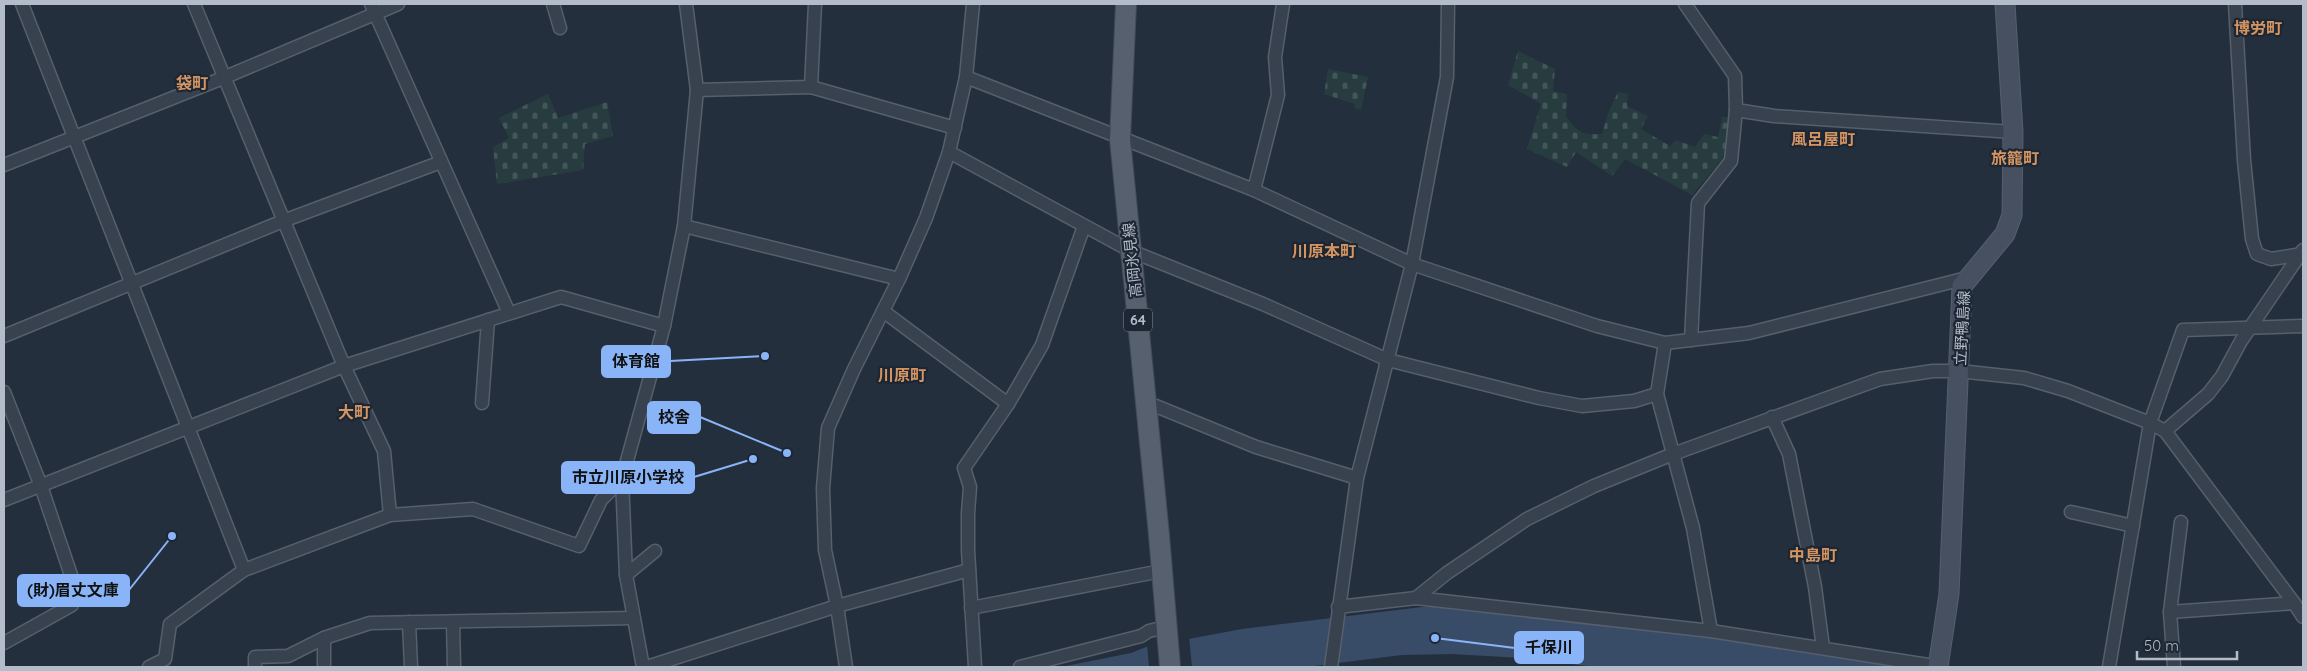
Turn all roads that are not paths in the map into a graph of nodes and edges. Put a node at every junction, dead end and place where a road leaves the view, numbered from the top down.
1 (22, 4) edge
2 (194, 4) edge
3 (398, 4) edge
4 (553, 4) edge
5 (686, 4) edge
6 (815, 4) edge
7 (973, 4) edge
8 (1126, 4) edge
9 (1283, 4) edge
10 (1448, 4) edge
11 (1685, 4) edge
12 (2005, 4) edge
13 (2235, 4) edge
14 (373, 9) edge
15 (560, 28) dead end
16 (223, 78) junction
17 (966, 78) junction
18 (811, 87) junction
19 (697, 90) junction
20 (1736, 110) junction
21 (955, 128) junction
22 (2014, 132) junction
23 (73, 137) junction
24 (1120, 139) junction
25 (949, 152) junction
26 (441, 162) junction
27 (4, 165) edge
28 (1254, 190) junction
29 (283, 221) junction
30 (684, 226) junction
31 (1084, 226) junction
32 (1131, 251) junction
33 (2302, 252) edge
34 (1412, 264) junction
35 (900, 278) junction
36 (1967, 278) junction
37 (131, 284) junction
38 (883, 311) junction
39 (509, 313) junction
40 (488, 320) junction
41 (664, 326) junction
42 (2303, 326) edge
43 (2250, 329) junction
44 (4, 336) edge
45 (1691, 340) junction
46 (1665, 344) junction
47 (1388, 360) junction
48 (344, 366) junction
49 (1959, 371) junction
50 (4, 392) edge
51 (1657, 394) junction
52 (1146, 402) junction
53 (482, 404) dead end
54 (1008, 404) junction
55 (1772, 417) junction
56 (2150, 423) junction
57 (190, 428) junction
58 (2165, 431) junction
59 (1673, 454) junction
60 (1357, 478) junction
61 (622, 479) junction
62 (42, 486) junction
63 (4, 500) edge
64 (2071, 512) dead end
65 (390, 515) junction
66 (2181, 522) dead end
67 (2133, 526) junction
68 (655, 551) dead end
69 (244, 570) junction
70 (969, 570) junction
71 (1161, 571) junction
72 (626, 575) junction
73 (1416, 598) junction
74 (2294, 603) junction
75 (837, 606) junction
76 (972, 608) junction
77 (1338, 610) junction
78 (2170, 612) junction
79 (2303, 617) edge
80 (633, 618) junction
81 (409, 622) junction
82 (453, 622) junction
83 (1711, 630) junction
84 (1165, 631) junction
85 (324, 638) junction
86 (4, 643) edge
87 (1823, 648) junction
88 (149, 667) edge
89 (255, 667) edge
90 (324, 667) edge
91 (411, 667) edge
92 (454, 667) edge
93 (645, 667) edge
94 (846, 667) edge
95 (975, 667) edge
96 (1020, 667) edge
97 (1170, 667) edge
98 (1331, 667) edge
99 (1939, 667) edge
100 (2109, 667) edge
101 (2174, 667) edge

1 - 23 street
2 - 16 street
3 - 14 street
4 - 15 street
5 - 19 street
6 - 18 street
7 - 17 street
8 - 24 main road, 高岡氷見線 / 64
9 - 28 street
10 - 34 street
11 - 20 street
12 - 22 main road, 立野鴨島線
13 - 33 street
14 - 16 street
14 - 26 street
16 - 23 street
16 - 29 street
17 - 21 street
17 - 24 street
18 - 19 street
18 - 21 street
19 - 30 street
20 - 22 street
20 - 45 street
21 - 25 street
22 - 36 main road, 立野鴨島線
23 - 27 street
23 - 37 street
24 - 28 street
24 - 32 main road, 高岡氷見線 / 64
25 - 31 street
25 - 35 street
26 - 29 street
26 - 39 street
28 - 34 street
29 - 37 street
29 - 48 street
30 - 35 street
30 - 41 street
31 - 32 street
31 - 54 street
32 - 47 street
32 - 52 main road, 高岡氷見線 / 64
33 - 43 street
34 - 46 street
34 - 47 street
35 - 38 street
36 - 45 street
36 - 49 main road, 立野鴨島線
37 - 44 street
37 - 57 street
38 - 54 street
38 - 75 street
39 - 40 street
39 - 41 street
40 - 48 street
40 - 53 street
41 - 61 street
42 - 43 street
43 - 56 street
43 - 58 street
45 - 46 street
46 - 51 street
47 - 51 street
47 - 60 street
48 - 57 street
48 - 65 street
49 - 55 street
49 - 56 street
49 - 99 main road, 立野鴨島線
50 - 62 street
51 - 59 street
52 - 60 street
52 - 71 main road, 高岡氷見線 / 64
54 - 70 street
55 - 59 street
55 - 87 street
56 - 58 street
56 - 67 street
57 - 62 street
57 - 69 street
58 - 74 street
59 - 73 street
59 - 83 street
60 - 77 street
61 - 65 street
61 - 72 street
62 - 63 street
62 - 86 street
64 - 67 street
65 - 69 street
66 - 78 street
67 - 100 street
68 - 72 street
69 - 88 street
70 - 75 street
70 - 76 street
71 - 76 street
71 - 84 main road, 高岡氷見線 / 64
72 - 80 street
73 - 77 street
73 - 83 street
74 - 78 street
74 - 79 street
75 - 93 street
75 - 94 street
76 - 95 street
77 - 98 street
78 - 101 street
80 - 82 street
80 - 93 street
81 - 82 street
81 - 85 street
81 - 91 street
82 - 92 street
83 - 87 street
84 - 96 street
84 - 97 main road, 64
85 - 89 street
85 - 90 street
87 - 99 street

